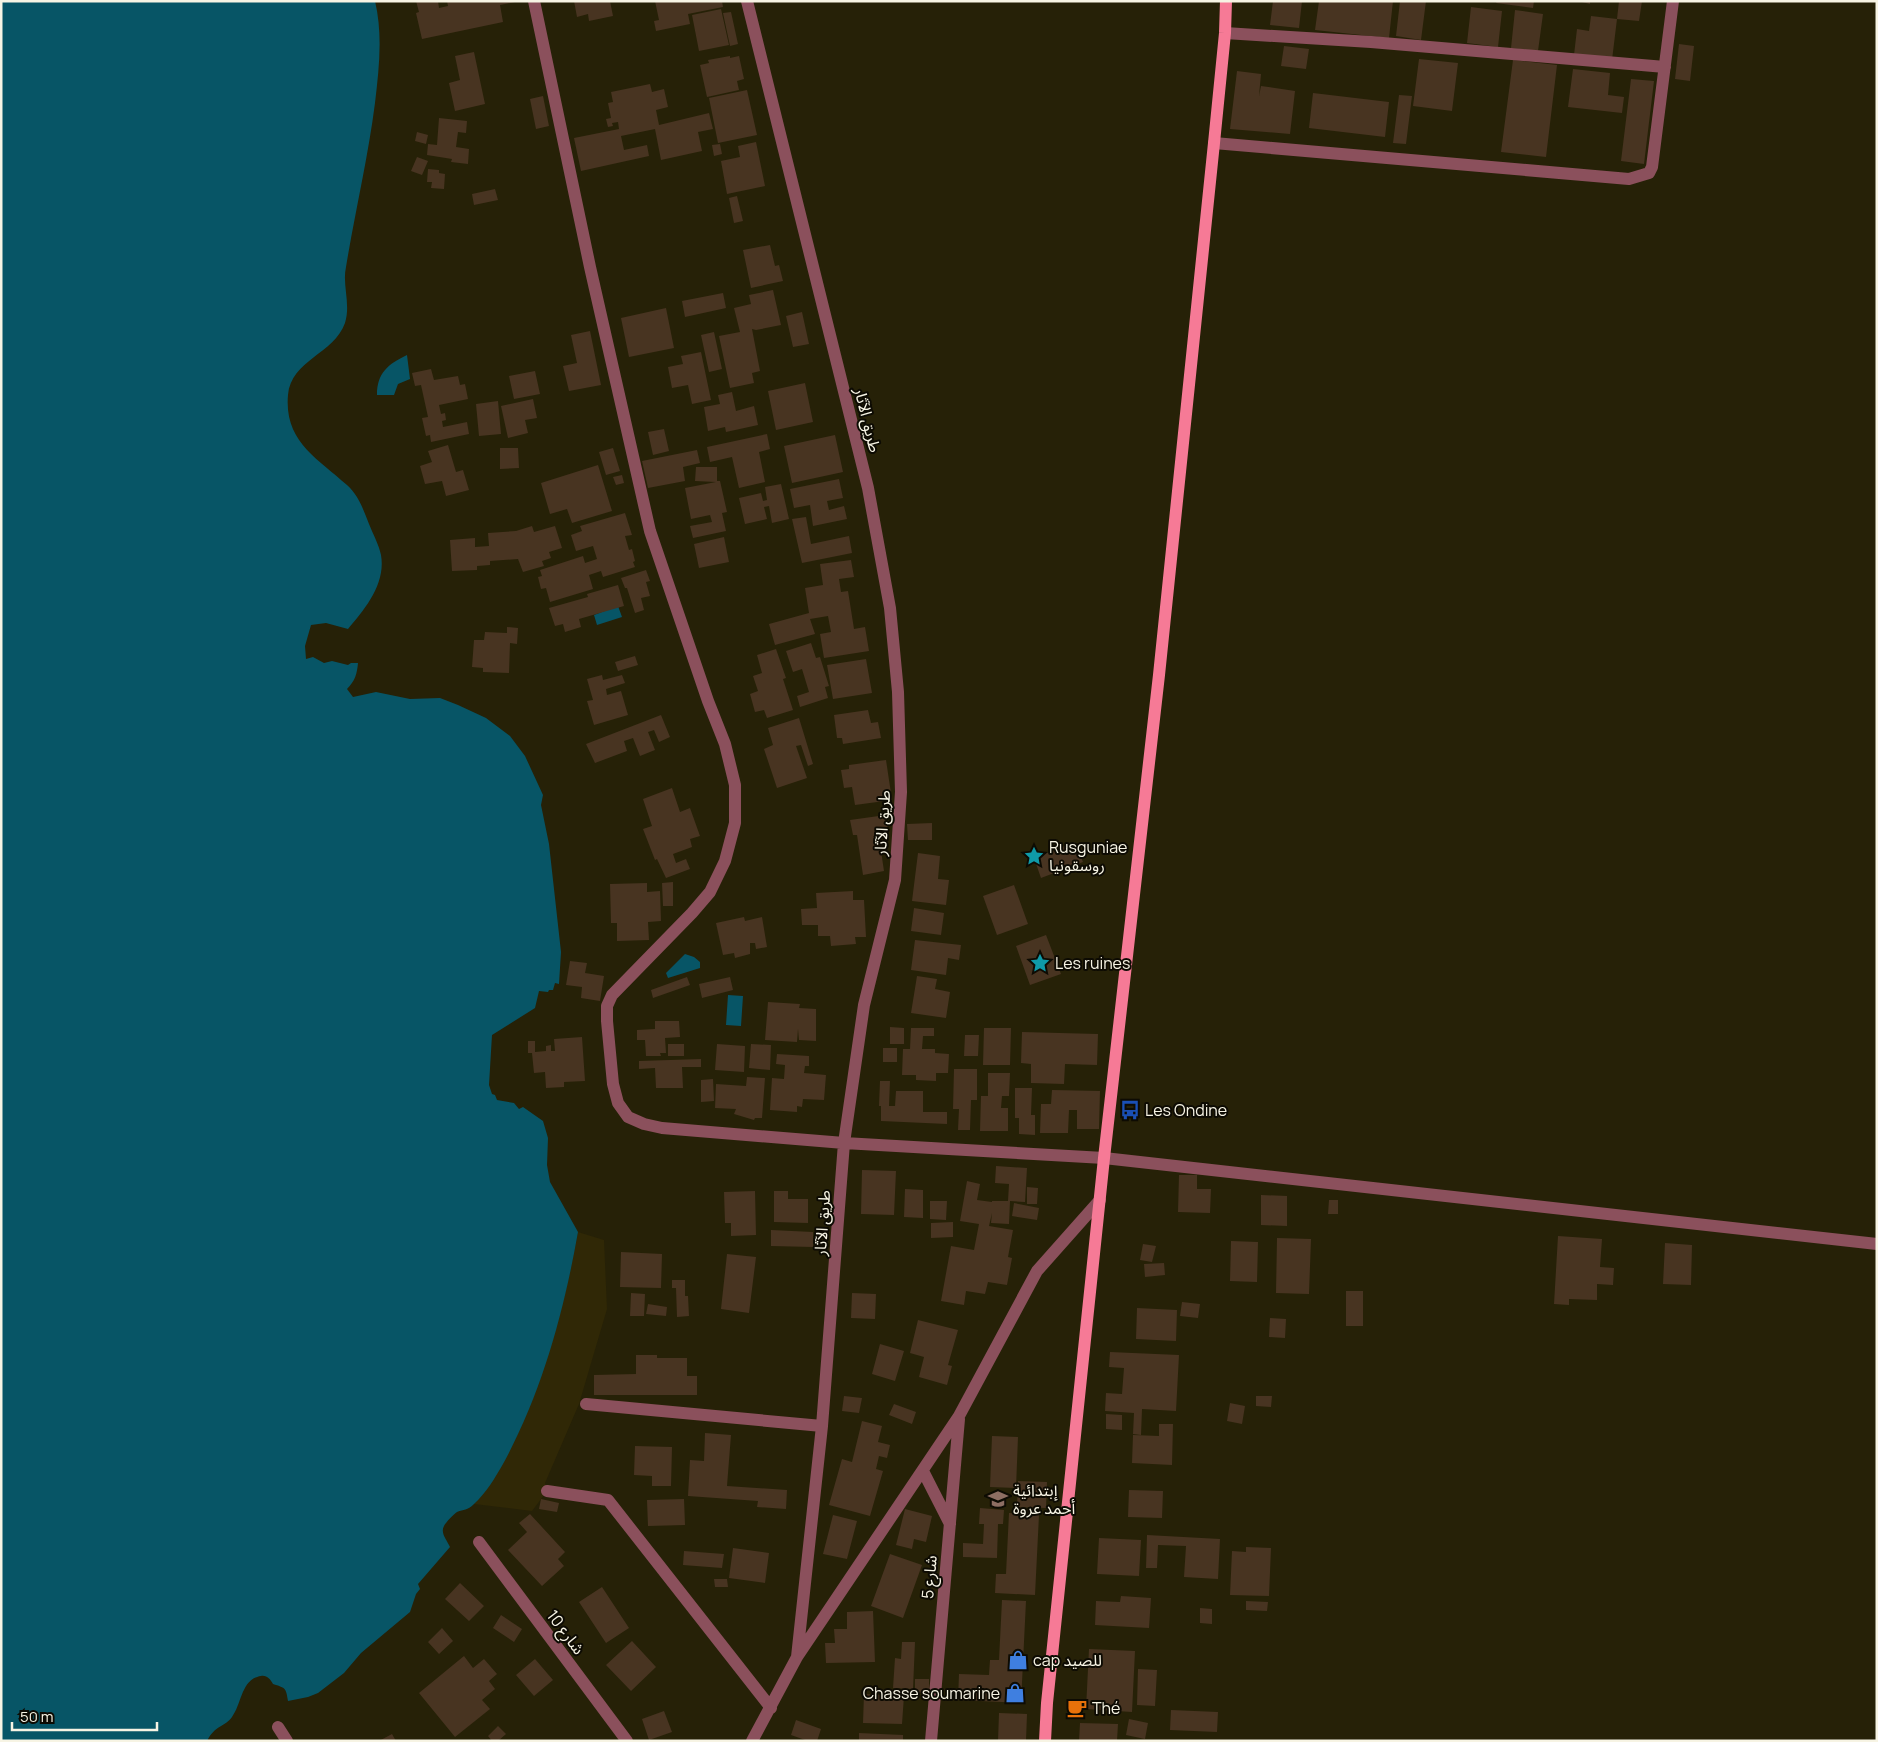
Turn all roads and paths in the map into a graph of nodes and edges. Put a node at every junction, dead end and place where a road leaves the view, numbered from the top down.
1 (534, 1) edge
2 (747, 1) edge
3 (1226, 1) edge
4 (1672, 1) edge
5 (1225, 33) junction
6 (1664, 67) junction
7 (1214, 143) junction
8 (844, 1143) junction
9 (1104, 1158) junction
10 (1100, 1200) junction
11 (1877, 1244) edge
12 (586, 1404) dead end
13 (959, 1416) junction
14 (822, 1426) junction
15 (923, 1471) junction
16 (547, 1491) dead end
17 (950, 1524) junction
18 (479, 1542) dead end
19 (797, 1657) junction
20 (771, 1708) junction
21 (278, 1727) dead end
22 (288, 1741) edge
23 (627, 1741) edge
24 (752, 1741) edge
25 (931, 1741) edge
26 (1045, 1741) edge

1 - 8 street
2 - 8 street, طريق الآثار
3 - 5 main road
4 - 6 street
5 - 6 street
5 - 7 main road
6 - 7 street
7 - 9 main road
8 - 9 street
8 - 14 street, طريق الآثار
9 - 10 main road
9 - 11 street
10 - 13 street
10 - 26 main road
12 - 14 street
13 - 15 street
13 - 17 street, شارع 5
14 - 19 street, طريق الآثار
15 - 17 street
15 - 19 street
16 - 20 street
17 - 25 street, شارع 5
18 - 23 street, شارع 10
19 - 20 street
20 - 24 street
21 - 22 street

